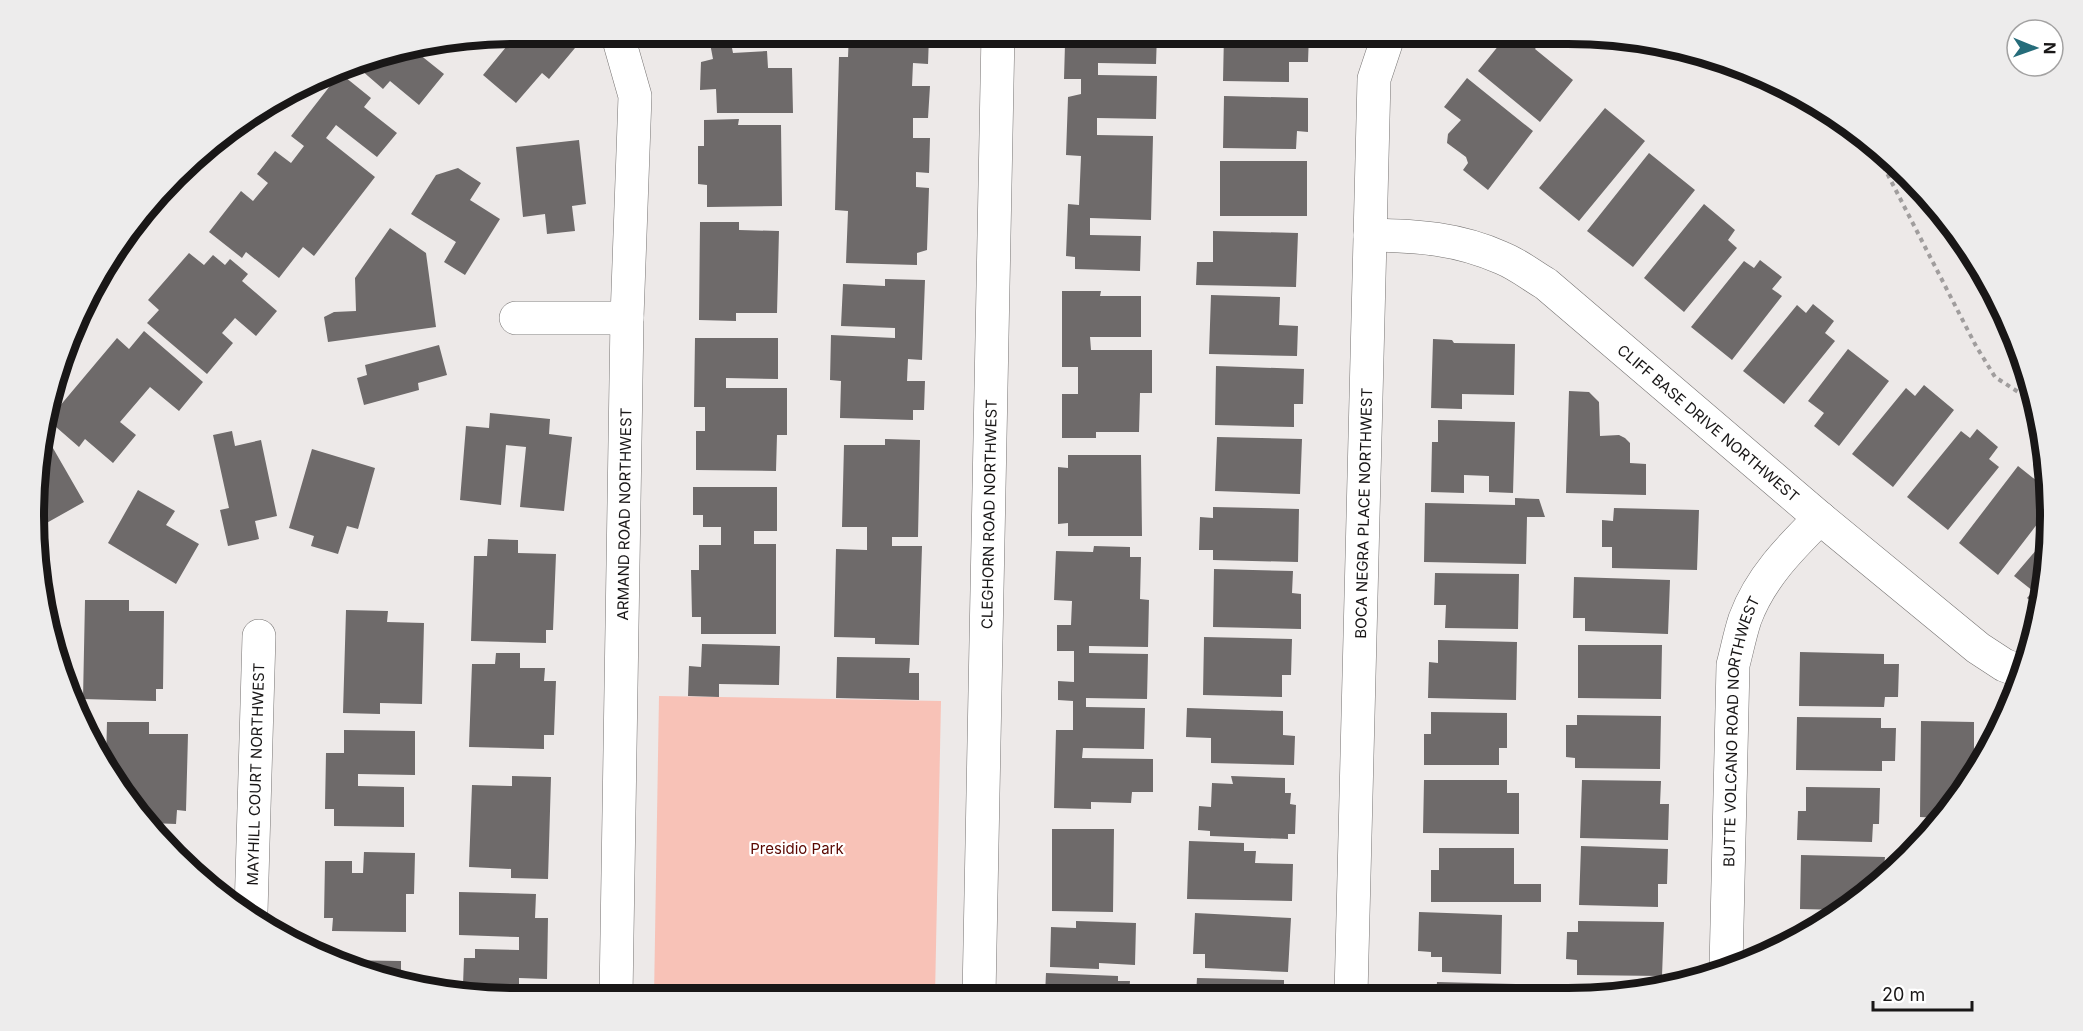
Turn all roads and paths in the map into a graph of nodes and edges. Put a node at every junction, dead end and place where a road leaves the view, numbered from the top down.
1 (620, 44) edge
2 (998, 44) edge
3 (1386, 44) edge
4 (1882, 164) edge
5 (1370, 235) junction
6 (516, 318) dead end
7 (627, 318) junction
8 (2024, 395) edge
9 (1820, 518) junction
10 (258, 636) dead end
11 (2013, 669) edge
12 (251, 907) edge
13 (1725, 960) edge
14 (616, 988) edge
15 (979, 988) edge
16 (1351, 988) edge

1 - 7 street, ARMAND ROAD NORTHWEST
2 - 15 street, CLEGHORN ROAD NORTHWEST
3 - 5 street, BOCA NEGRA PLACE NORTHWEST
4 - 8 path
5 - 9 street, CLIFF BASE DRIVE NORTHWEST
5 - 16 street, BOCA NEGRA PLACE NORTHWEST
6 - 7 street
7 - 14 street, ARMAND ROAD NORTHWEST
9 - 11 street, CLIFF BASE DRIVE NORTHWEST
9 - 13 street, BUTTE VOLCANO ROAD NORTHWEST
10 - 12 street, MAYHILL COURT NORTHWEST

